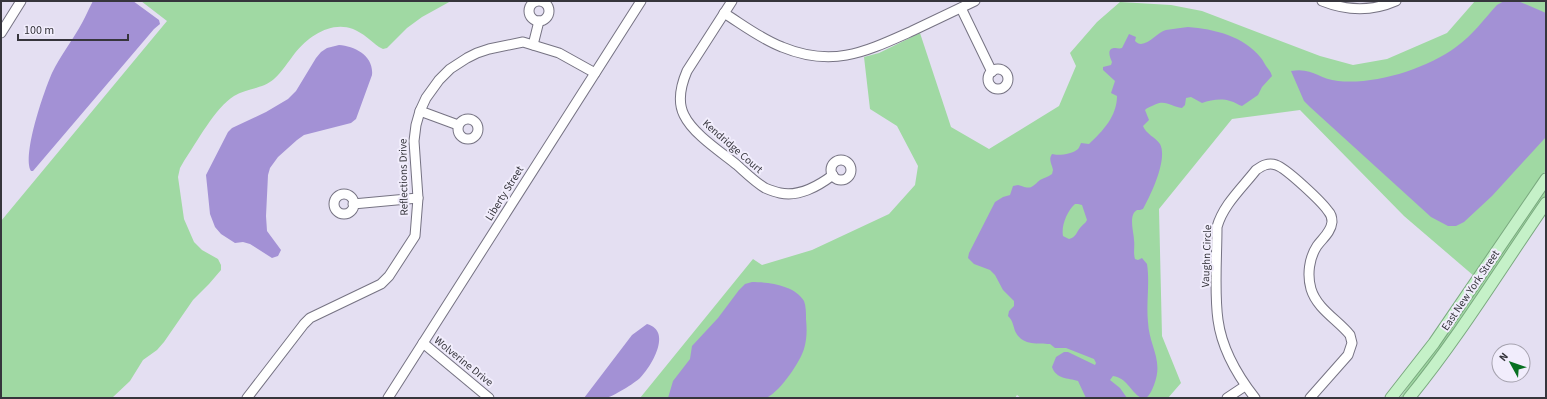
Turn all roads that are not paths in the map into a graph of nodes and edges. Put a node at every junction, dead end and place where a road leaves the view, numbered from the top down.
1 (21, 1) edge
2 (641, 1) edge
3 (732, 1) edge
4 (975, 1) edge
5 (1322, 1) edge
6 (1396, 1) edge
7 (961, 8) junction
8 (724, 13) junction
9 (539, 21) dead end
10 (1, 33) edge
11 (533, 45) junction
12 (992, 72) dead end
13 (594, 73) junction
14 (420, 111) junction
15 (458, 125) dead end
16 (833, 175) dead end
17 (1546, 179) edge
18 (418, 198) junction
19 (1546, 203) edge
20 (353, 204) dead end
21 (423, 344) junction
22 (1245, 386) junction
23 (247, 398) edge
24 (388, 398) edge
25 (489, 398) edge
26 (1227, 398) edge
27 (1255, 398) edge
28 (1310, 398) edge
29 (1390, 398) edge
30 (1409, 398) edge

1 - 10 street
2 - 13 street, Liberty Street
3 - 8 street, Kendridge Court
4 - 7 street
5 - 6 street
7 - 8 street
7 - 12 street
8 - 16 street, Kendridge Court
9 - 11 street
11 - 13 street, Reflections Drive
11 - 14 street, Reflections Drive
13 - 21 street, Liberty Street
14 - 15 street
14 - 18 street, Reflections Drive
17 - 29 main road, East New York Street
18 - 20 street
18 - 23 street, Reflections Drive
19 - 30 main road, East New York Street
21 - 24 street, Liberty Street
21 - 25 street, Wolverine Drive
22 - 26 street
22 - 27 street, Vaughn Circle
22 - 28 street, Vaughn Circle

